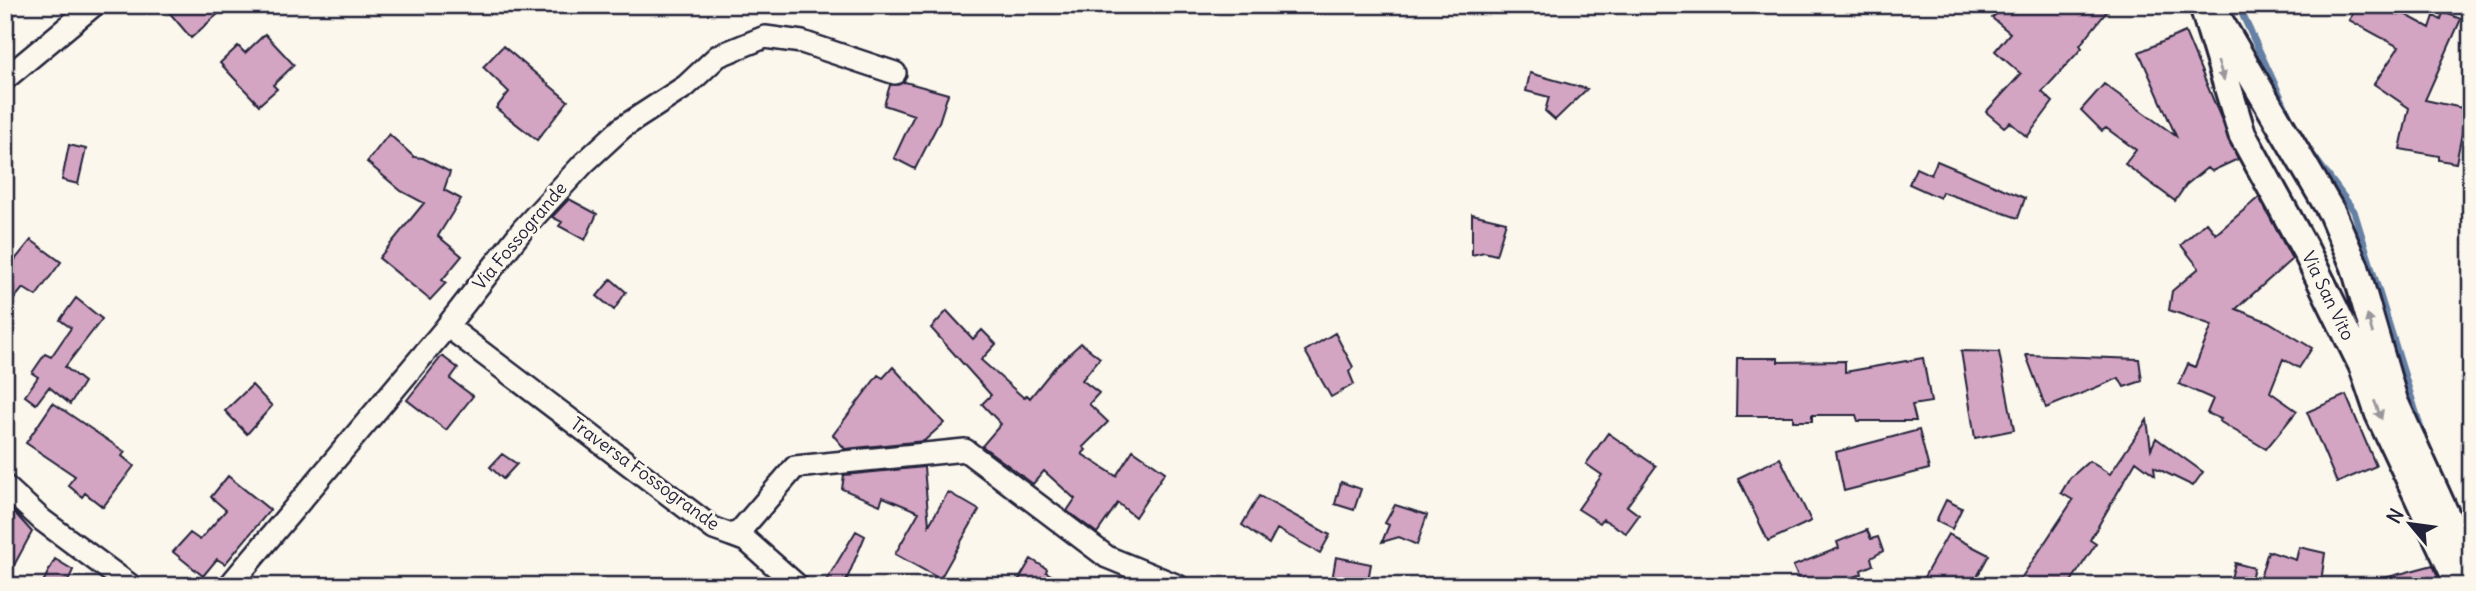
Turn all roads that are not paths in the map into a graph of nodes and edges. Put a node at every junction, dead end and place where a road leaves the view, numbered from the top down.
1 (94, 5) edge
2 (2203, 5) edge
3 (2211, 5) edge
4 (895, 73) dead end
5 (5, 79) edge
6 (447, 326) junction
7 (5, 486) edge
8 (731, 535) junction
9 (2470, 568) edge
10 (131, 586) edge
11 (229, 586) edge
12 (798, 586) edge
13 (1178, 586) edge
14 (2460, 586) edge

1 - 5 street
2 -> 14 street, Via San Vito
9 -> 3 street, Via San Vito
4 - 6 street, Via Fossogrande
6 - 8 street, Traversa Fossogrande
6 - 11 street, Via Fossogrande
7 - 10 street
8 - 12 street
8 - 13 street, Traversa Fossogrande

